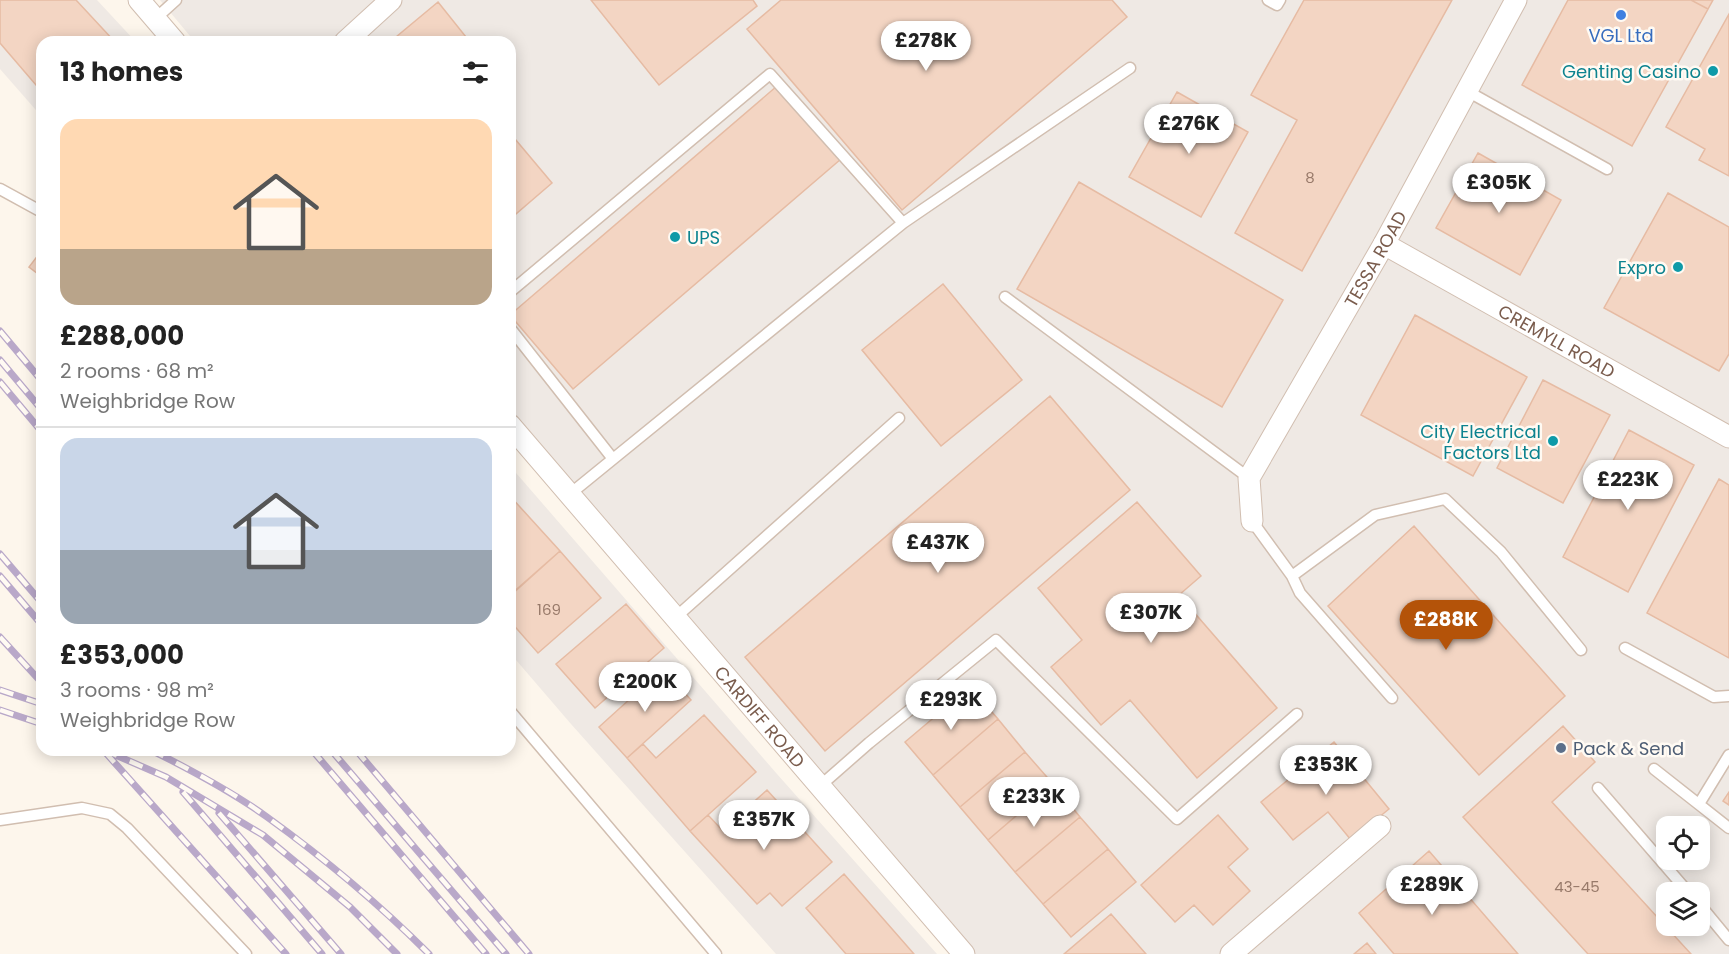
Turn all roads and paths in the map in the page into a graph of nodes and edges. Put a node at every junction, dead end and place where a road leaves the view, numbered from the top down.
1 (139, 0) edge
2 (176, 0) edge
3 (392, 0) edge
4 (1268, 0) edge
5 (1280, 0) edge
6 (1516, 0) edge
7 (155, 19) junction
8 (170, 36) edge
9 (352, 36) edge
10 (1130, 68) dead end
11 (1467, 91) junction
12 (1607, 168) dead end
13 (0, 189) edge
14 (36, 209) edge
15 (903, 223) junction
16 (1384, 244) junction
17 (516, 287) edge
18 (1005, 297) dead end
19 (516, 336) edge
20 (898, 418) dead end
21 (516, 432) edge
22 (1729, 437) edge
23 (613, 459) junction
24 (1249, 478) junction
25 (570, 494) junction
26 (1252, 521) joint
27 (1292, 576) junction
28 (676, 617) junction
29 (1625, 648) dead end
30 (1581, 650) dead end
31 (1729, 696) edge
32 (1392, 698) dead end
33 (1297, 714) dead end
34 (516, 718) edge
35 (1729, 755) edge
36 (1654, 769) dead end
37 (820, 786) junction
38 (1598, 788) dead end
39 (1700, 804) junction
40 (0, 820) edge
41 (1380, 826) dead end
42 (1729, 828) edge
43 (1679, 882) edge
44 (1710, 918) edge
45 (1729, 940) edge
46 (246, 954) edge
47 (716, 954) edge
48 (964, 954) edge
49 (1232, 954) edge

1 - 7 street
2 - 7 lane
3 - 9 street
4 - 5 lane
6 - 11 street, TESSA ROAD
7 - 8 street
10 - 15 lane
11 - 12 lane
11 - 16 street, TESSA ROAD
13 - 14 lane
15 - 17 lane
15 - 23 lane
16 - 22 street, CREMYLL ROAD
16 - 24 street, TESSA ROAD
18 - 24 lane
19 - 23 lane
20 - 28 lane
21 - 25 street, CARDIFF ROAD
23 - 25 lane
24 - 26 street
25 - 28 street, CARDIFF ROAD
26 - 27 lane
27 - 30 lane
27 - 32 lane
28 - 37 street, CARDIFF ROAD
29 - 31 lane
33 - 37 lane
34 - 47 lane
35 - 39 lane
36 - 39 lane
37 - 48 street, CARDIFF ROAD
38 - 43 lane
39 - 42 lane
40 - 46 lane
41 - 49 street
44 - 45 lane

